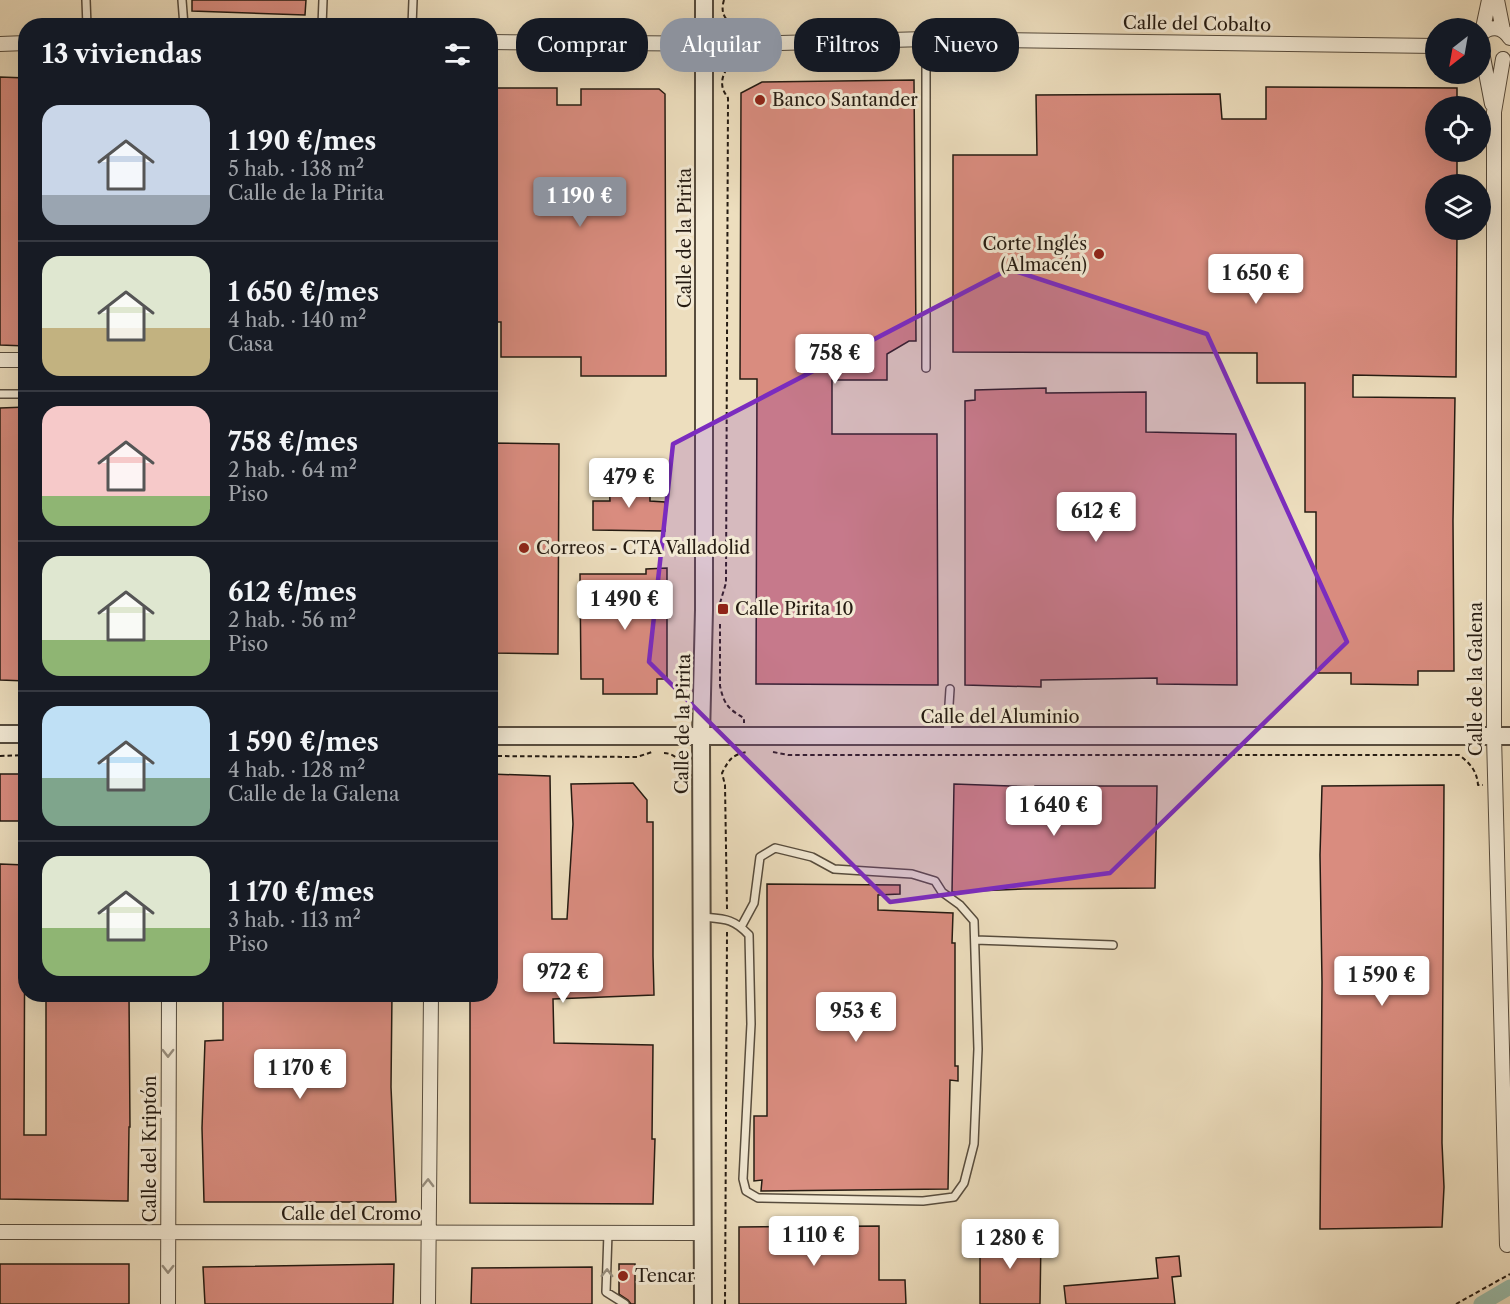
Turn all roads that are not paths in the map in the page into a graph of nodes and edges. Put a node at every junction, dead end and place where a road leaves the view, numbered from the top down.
1 (86, 0) edge
2 (182, 0) edge
3 (323, 0) edge
4 (413, 0) edge
5 (704, 0) edge
6 (1489, 0) edge
7 (1497, 0) edge
8 (87, 18) edge
9 (183, 18) edge
10 (322, 18) edge
11 (412, 18) edge
12 (704, 18) edge
13 (1485, 18) edge
14 (1491, 29) edge
15 (1508, 34) edge
16 (912, 40) edge
17 (1019, 40) edge
18 (498, 42) edge
19 (0, 44) edge
20 (18, 44) edge
21 (660, 44) edge
22 (782, 44) edge
23 (1425, 45) edge
24 (1508, 55) edge
25 (1491, 61) edge
26 (704, 72) edge
27 (926, 72) edge
28 (1488, 84) edge
29 (1494, 112) junction
30 (0, 360) edge
31 (18, 360) edge
32 (926, 368) dead end
33 (0, 394) edge
34 (18, 394) edge
35 (950, 689) dead end
36 (0, 734) edge
37 (18, 734) edge
38 (498, 736) edge
39 (701, 736) junction
40 (946, 736) junction
41 (1502, 736) edge
42 (702, 917) junction
43 (741, 927) junction
44 (975, 940) junction
45 (1113, 945) dead end
46 (169, 1002) edge
47 (431, 1002) edge
48 (428, 1231) junction
49 (0, 1232) edge
50 (168, 1232) junction
51 (608, 1232) junction
52 (702, 1233) junction
53 (1507, 1245) dead end
54 (168, 1304) edge
55 (428, 1304) edge
56 (625, 1304) edge
57 (703, 1304) edge

1 - 8 lane
2 - 9 lane
3 - 10 lane
4 - 11 lane
5 - 12 street, Calle de la Pirita
6 - 13 street
7 - 15 street
14 - 15 street
16 - 22 street, Calle del Cobalto
17 - 23 street, Calle del Cobalto
18 - 21 street, Calle del Cobalto
19 - 20 street
24 - 25 street
24 - 29 street, Calle de la Galena
26 - 39 street, Calle de la Pirita
27 - 32 lane
28 - 29 street, Calle de la Galena
29 - 41 street, Calle de la Galena
30 - 31 street
33 - 34 lane
35 - 40 lane
36 - 37 street
38 - 39 street, Calle del Aluminio
39 - 40 street, Calle del Aluminio
39 - 42 street, Calle de la Pirita
40 - 41 street, Calle del Aluminio
41 - 53 street, Calle de la Galena
42 - 43 lane
42 - 52 street, Calle de la Pirita
43 - 44 lane
43 - 44 lane
44 - 45 lane
46 -> 50 street, Calle del Kriptón
48 -> 47 street
48 - 50 street, Calle del Cromo
48 - 51 street, Calle del Cromo
48 - 55 street
49 - 50 street, Calle del Cromo
50 -> 54 street, Calle del Kriptón
51 - 52 street, Calle del Cromo
56 -> 51 lane
52 - 57 street, Calle de la Pirita

